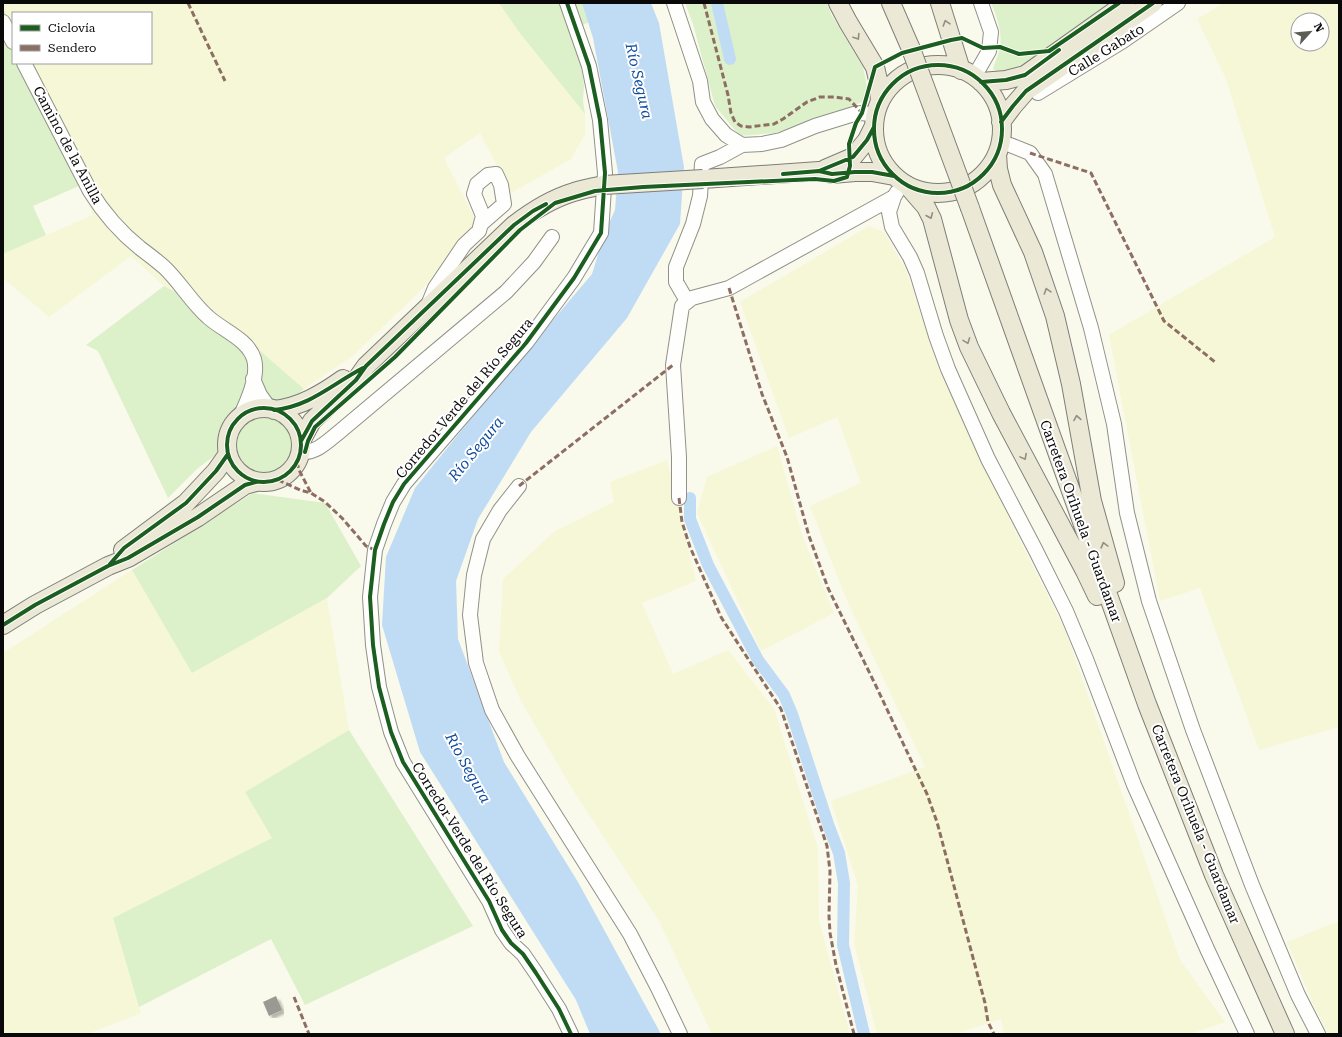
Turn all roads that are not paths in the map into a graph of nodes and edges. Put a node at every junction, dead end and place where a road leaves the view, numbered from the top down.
1 (567, 3) edge
2 (674, 3) edge
3 (838, 3) edge
4 (890, 3) edge
5 (940, 3) edge
6 (981, 3) edge
7 (1126, 3) edge
8 (1153, 3) edge
9 (1178, 3) edge
10 (3, 22) edge
11 (12, 40) edge
12 (25, 64) edge
13 (972, 76) junction
14 (1013, 106) junction
15 (877, 114) junction
16 (1001, 122) junction
17 (742, 145) junction
18 (999, 148) junction
19 (819, 171) junction
20 (899, 185) junction
21 (481, 224) dead end
22 (552, 236) dead end
23 (687, 301) junction
24 (427, 308) junction
25 (366, 366) junction
26 (254, 379) junction
27 (272, 409) junction
28 (240, 417) junction
29 (300, 447) junction
30 (228, 454) junction
31 (256, 482) junction
32 (519, 486) dead end
33 (679, 498) dead end
34 (108, 566) junction
35 (3, 625) edge
36 (1147, 704) junction
37 (572, 1034) edge
38 (680, 1034) edge
39 (1247, 1034) edge
40 (1285, 1034) edge
41 (1318, 1034) edge

1 - 37 street, Corredor Verde del Río Segura
2 - 17 street
3 -> 15 main road
4 - 36 main road, Carretera Orihuela - Guardamar, bridge
13 -> 5 main road
6 - 13 street
7 - 13 main road
8 - 14 main road
9 - 14 street, Calle Gabato
10 - 11 street
12 - 26 street, Camino de la Anilla
13 - 15 main road
13 - 16 main road
14 - 16 main road
15 - 17 street
15 - 19 main road
15 - 20 main road
16 - 18 main road
17 - 23 street
18 - 20 main road
36 -> 18 main road
18 - 41 street
19 - 20 main road
19 - 24 main road, bridge
20 - 23 street
20 -> 36 main road
20 - 39 street
21 - 24 street
22 - 29 street
23 - 33 street
24 - 25 main road
25 - 27 main road
25 - 29 main road
26 - 27 street, Camino de la Anilla
26 - 28 street, Camino de la Anilla
27 - 28 main road
27 - 29 main road
28 - 30 main road
29 - 31 main road
30 - 31 main road
30 - 34 main road
31 - 34 main road
32 - 38 street
34 - 35 main road
36 - 40 main road, Carretera Orihuela - Guardamar

